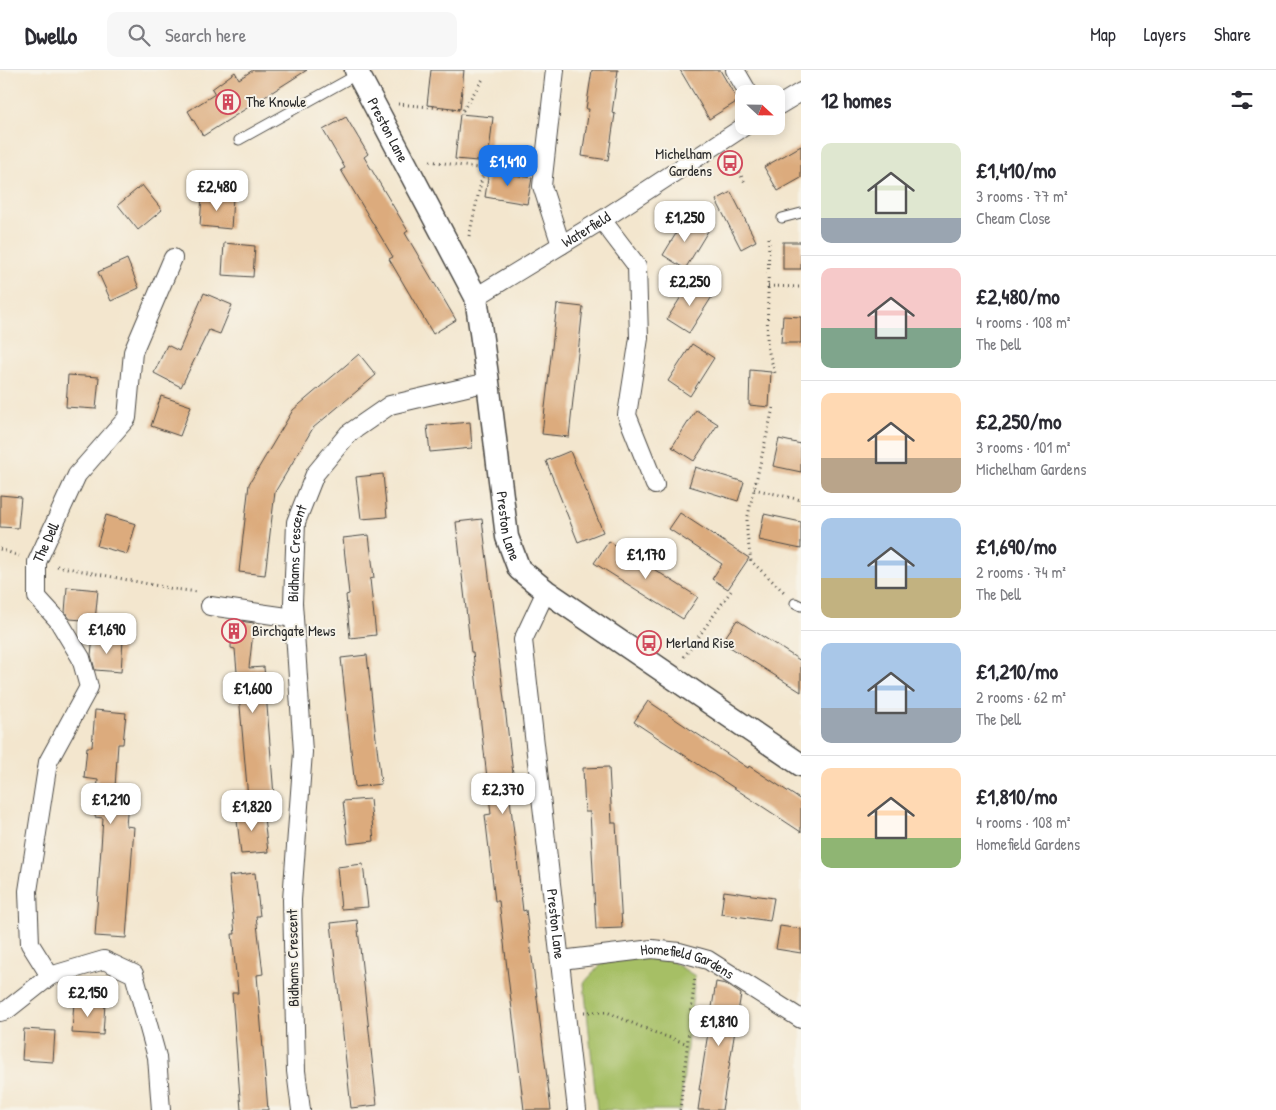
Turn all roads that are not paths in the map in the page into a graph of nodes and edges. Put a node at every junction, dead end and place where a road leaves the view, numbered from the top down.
1 (555, 70) edge
2 (735, 70) edge
3 (357, 72) edge
4 (744, 85) edge
5 (801, 92) edge
6 (785, 102) edge
7 (735, 132) edge
8 (239, 140) dead end
9 (801, 213) edge
10 (782, 218) dead end
11 (602, 220) junction
12 (561, 245) junction
13 (173, 258) dead end
14 (476, 297) junction
15 (488, 382) junction
16 (655, 486) dead end
17 (546, 591) junction
18 (206, 599) road end
19 (294, 618) junction
20 (801, 765) edge
21 (561, 960) junction
22 (50, 976) junction
23 (0, 1012) edge
24 (801, 1019) edge
25 (161, 1110) edge
26 (301, 1110) edge
27 (577, 1110) edge

1 - 12 street
2 - 4 street
3 - 8 lane
3 - 14 street, Preston Lane
5 - 6 street
7 - 11 street, Waterfield
9 - 10 lane
11 - 12 street, Waterfield
11 - 16 street
12 - 14 street, Waterfield
13 - 22 street, The Dell
14 - 15 street, Preston Lane
15 - 17 street, Preston Lane
15 - 19 street, Bidhams Crescent
17 - 20 street
17 - 21 street, Preston Lane
18 - 19 street
19 - 26 street, Bidhams Crescent
21 - 24 street, Homefield Gardens
21 - 27 street, Preston Lane
22 - 23 street
22 - 25 street

